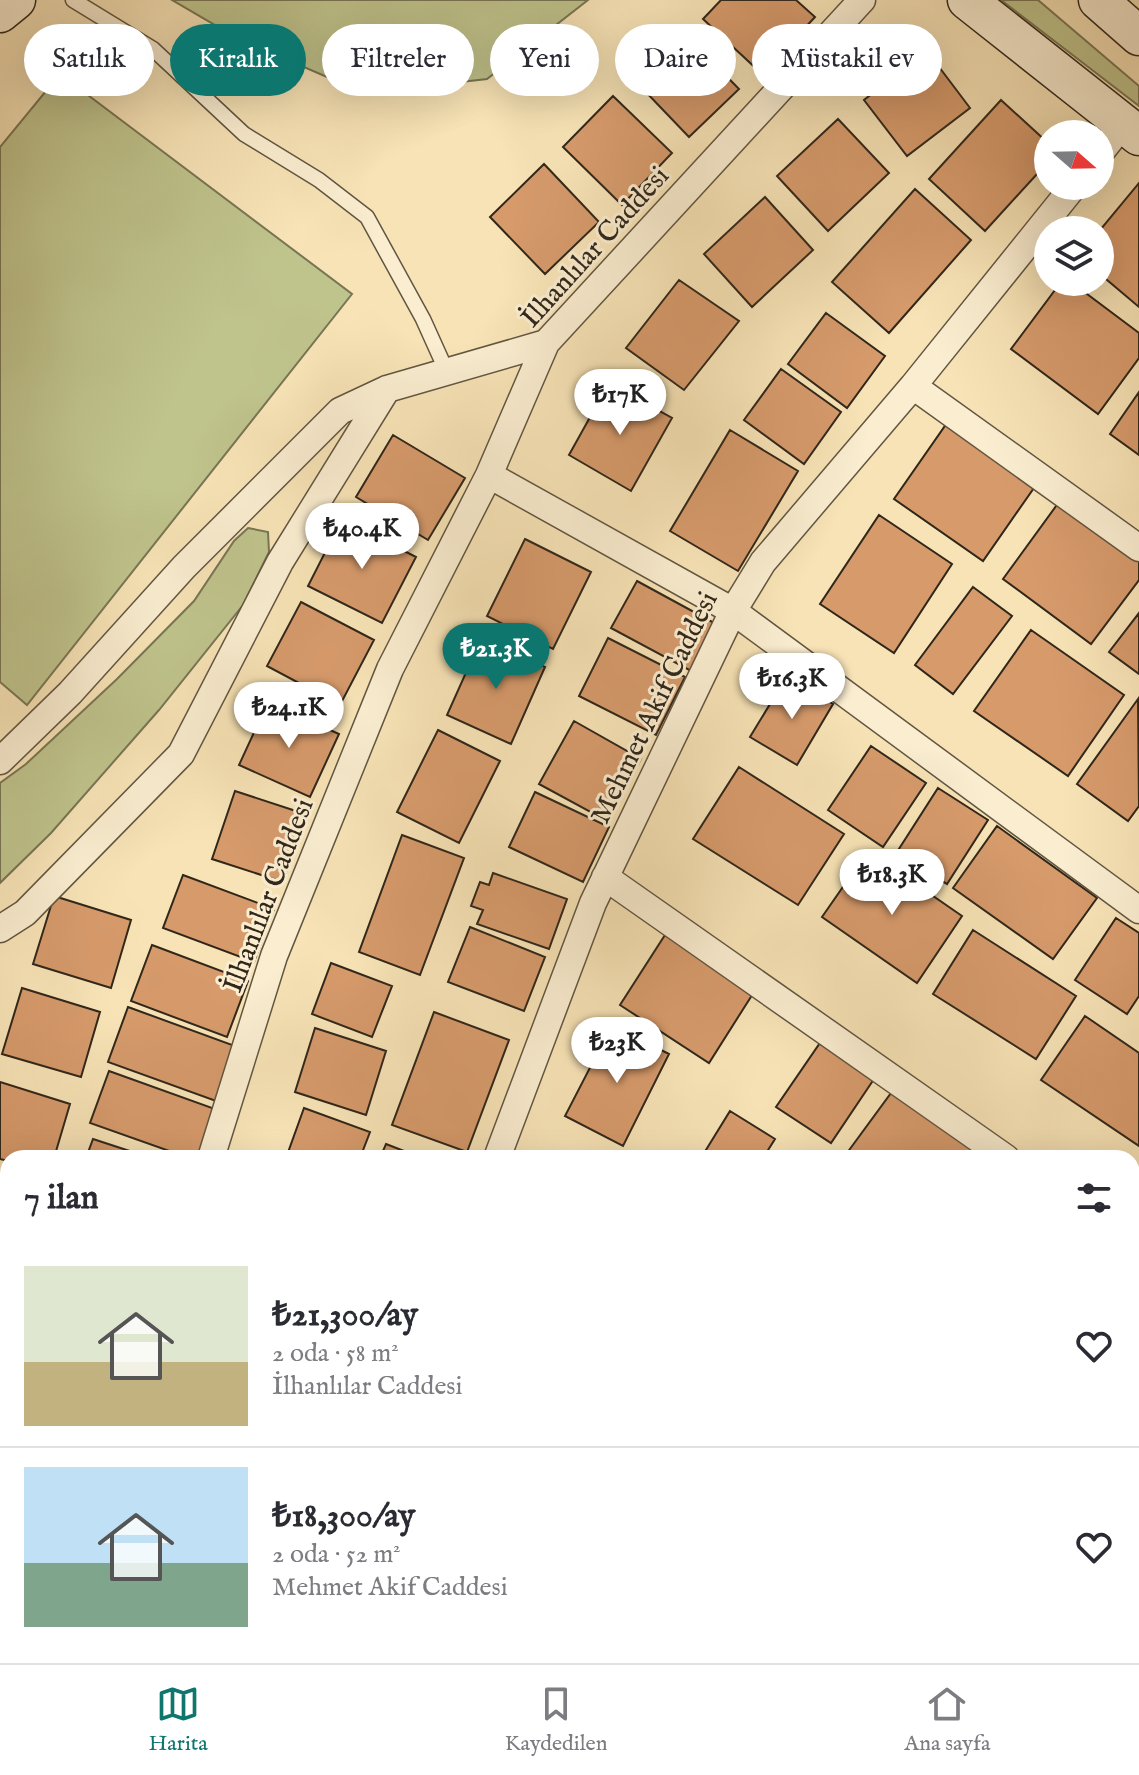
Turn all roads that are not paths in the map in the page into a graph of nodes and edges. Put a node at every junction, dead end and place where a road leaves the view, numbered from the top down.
1 (16, 0) edge
2 (73, 0) edge
3 (862, 0) edge
4 (967, 0) edge
5 (1098, 0) edge
6 (0, 13) edge
7 (1139, 36) edge
8 (1131, 130) edge
9 (1114, 143) edge
10 (1063, 200) edge
11 (546, 343) junction
12 (446, 370) junction
13 (913, 386) junction
14 (387, 389) junction
15 (489, 475) junction
16 (1139, 548) edge
17 (733, 611) junction
18 (0, 761) edge
19 (605, 877) junction
20 (1139, 910) edge
21 (0, 929) edge
22 (213, 1150) edge
23 (503, 1150) edge
24 (995, 1150) edge

1 - 6 street
2 - 12 lane
3 - 11 street, İlhanlılar Caddesi
4 - 8 street
5 - 7 street
8 - 9 street
10 - 13 street, Mehmet Akif Caddesi
11 - 12 street
11 - 15 street, İlhanlılar Caddesi
12 - 14 street
13 - 16 street
13 - 17 street, Mehmet Akif Caddesi
14 - 18 street
14 - 21 street
15 - 17 street
15 - 22 street, İlhanlılar Caddesi
17 - 19 street, Mehmet Akif Caddesi
17 - 20 street
19 - 23 street, Mehmet Akif Caddesi
19 - 24 street

